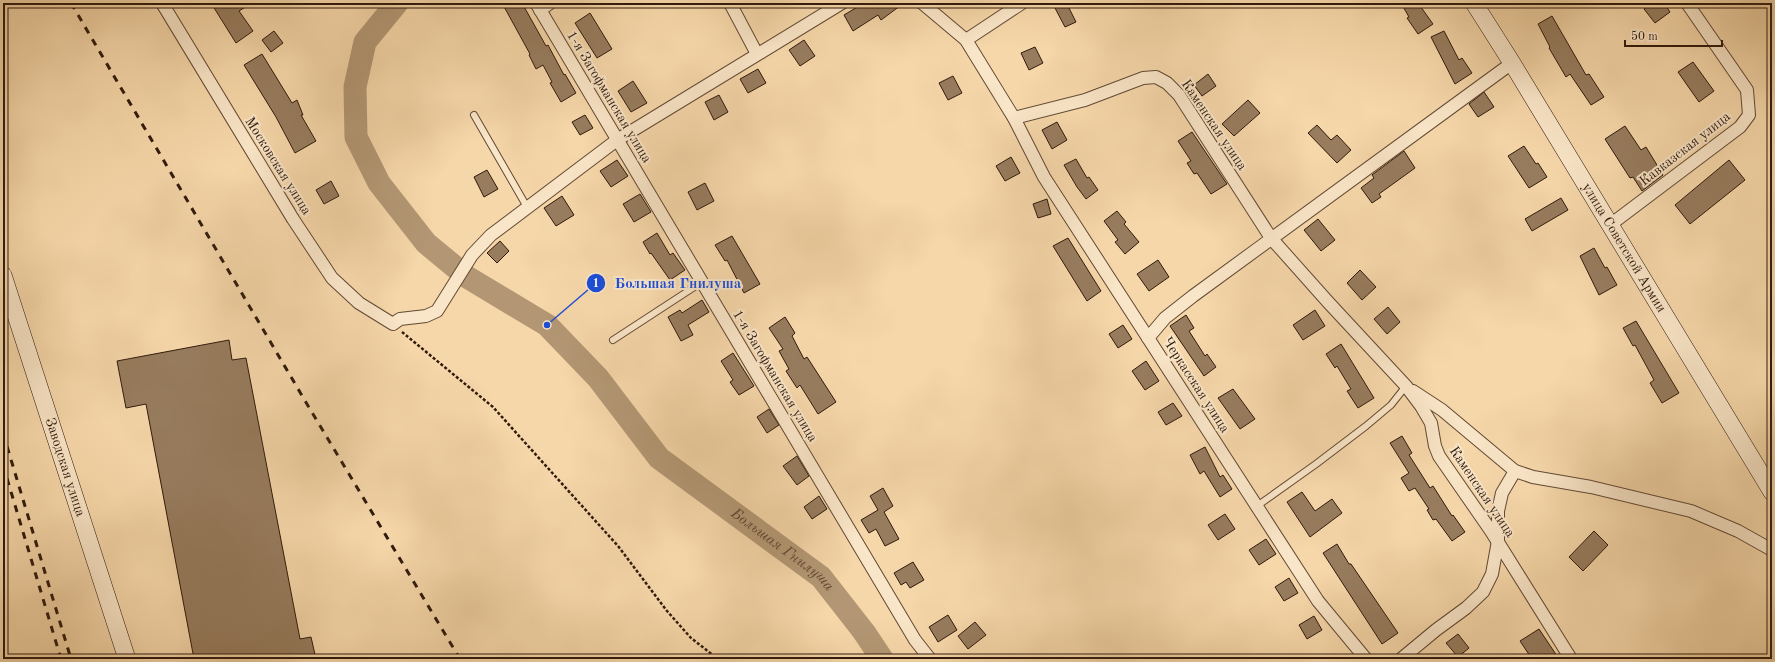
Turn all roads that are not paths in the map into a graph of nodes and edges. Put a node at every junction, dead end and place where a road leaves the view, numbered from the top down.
1 (162, 3) edge
2 (730, 3) edge
3 (842, 3) edge
4 (922, 3) edge
5 (1022, 3) edge
6 (1474, 3) edge
7 (1687, 3) edge
8 (542, 5) edge
9 (966, 40) junction
10 (757, 54) junction
11 (1512, 63) junction
12 (474, 115) dead end
13 (1014, 118) junction
14 (617, 140) junction
15 (527, 207) junction
16 (1610, 225) junction
17 (1271, 238) junction
18 (3, 275) edge
19 (702, 282) junction
20 (1148, 338) junction
21 (613, 340) dead end
22 (1406, 386) junction
23 (1516, 471) junction
24 (1772, 492) edge
25 (1257, 506) junction
26 (1498, 541) junction
27 (1772, 550) edge
28 (127, 659) edge
29 (930, 659) edge
30 (1366, 659) edge
31 (1402, 659) edge
32 (1571, 659) edge

1 - 15 street, Московская улица
2 - 10 street
3 - 10 street
4 - 9 street, Черкасская улица
5 - 9 street
6 - 11 main road, улица Советской Армии
7 - 16 street, Кавказская улица
8 - 14 street, 1-я Загофманская улица
9 - 13 street, Черкасская улица
10 - 14 street
11 - 16 main road, улица Советской Армии
11 - 17 street
12 - 15 lane
13 - 17 street, Каменская улица
13 - 20 street, Черкасская улица
14 - 15 street
14 - 19 street, 1-я Загофманская улица
16 - 24 main road, улица Советской Армии
17 - 20 street
17 - 22 street, Каменская улица
18 - 28 main road, Заводская улица
19 - 21 lane
19 - 29 street, 1-я Загофманская улица
20 - 25 street, Черкасская улица
22 - 23 street
22 - 25 lane
22 - 26 street, Каменская улица
23 - 26 street
23 - 27 street
25 - 30 street, Черкасская улица
26 - 31 street
26 - 32 street, Каменская улица

